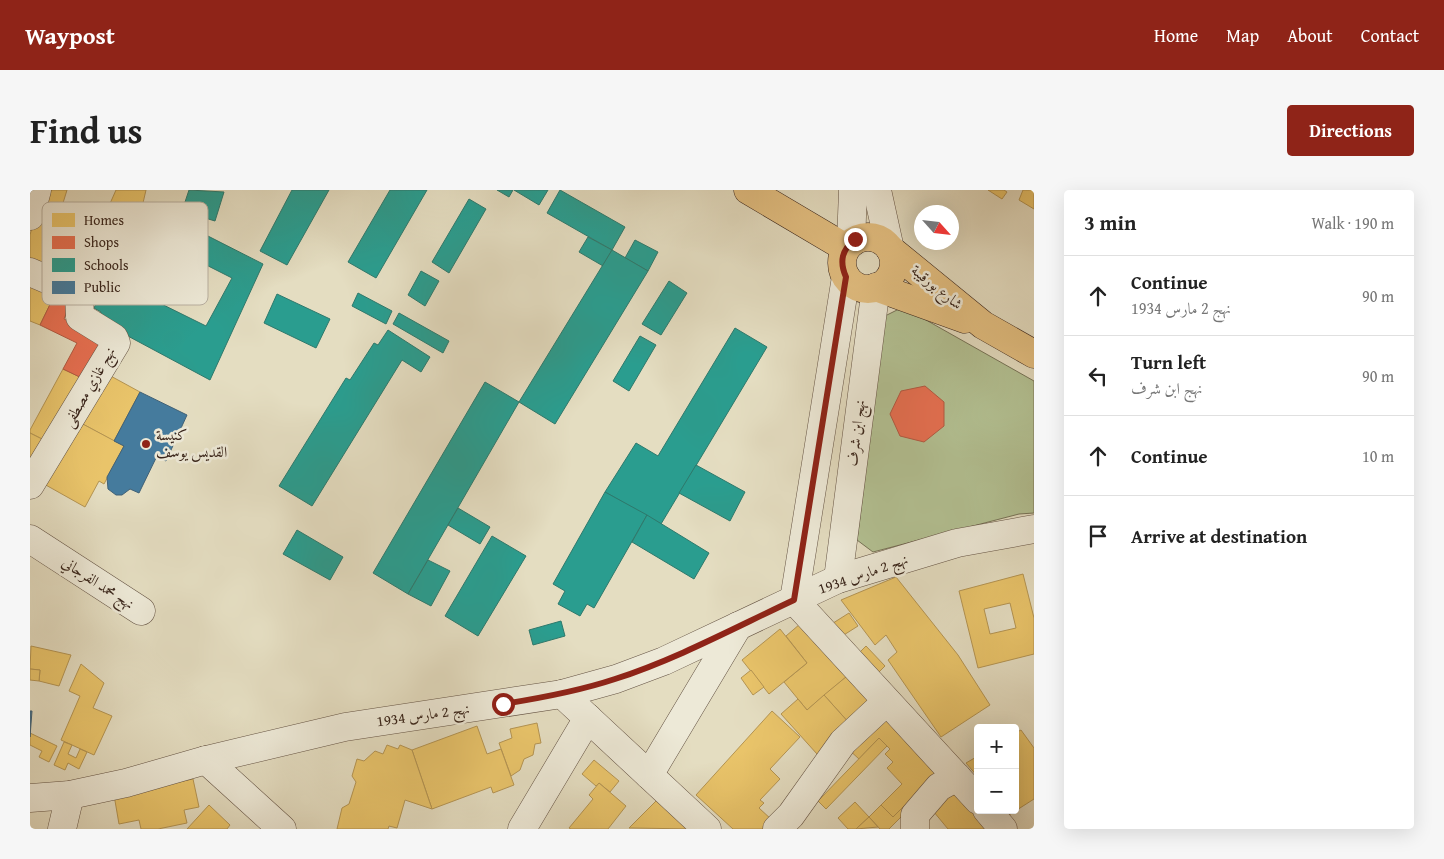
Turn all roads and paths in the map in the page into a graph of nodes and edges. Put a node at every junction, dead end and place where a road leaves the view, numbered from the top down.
1 (37, 190) edge
2 (748, 190) edge
3 (853, 190) edge
4 (877, 190) edge
5 (30, 216) edge
6 (848, 246) junction
7 (890, 249) junction
8 (30, 272) edge
9 (42, 277) edge
10 (846, 277) junction
11 (876, 287) junction
12 (80, 305) edge
13 (983, 325) junction
14 (1034, 354) edge
15 (30, 485) edge
16 (1034, 530) edge
17 (30, 539) edge
18 (838, 579) junction
19 (794, 600) junction
20 (141, 611) dead end
21 (738, 626) junction
22 (562, 694) junction
23 (886, 702) junction
24 (588, 718) junction
25 (206, 760) junction
26 (649, 775) junction
27 (957, 777) junction
28 (70, 795) junction
29 (974, 796) edge
30 (30, 798) edge
31 (990, 814) edge
32 (62, 829) edge
33 (282, 829) edge
34 (522, 829) edge
35 (707, 829) edge
36 (778, 829) edge
37 (915, 829) edge
38 (1003, 829) edge

1 - 5 street
2 - 6 main road
3 - 6 street
4 - 7 street
6 - 7 main road
6 - 10 main road
7 - 11 main road
7 - 13 main road, شارع بورقيبة
8 - 9 street, نهج غازي مصطفى
10 - 11 main road
10 - 19 street
11 - 13 main road, شارع بورقيبة
11 - 18 street, نهج ابن شرف
12 - 15 street, نهج غازي مصطفى
13 - 14 main road, شارع بورقيبة
16 - 18 street, نهج 2 مارس 1934
17 - 20 street, نهج محمد الفرجاني
18 - 19 street, نهج 2 مارس 1934
19 - 21 street, نهج 2 مارس 1934
19 - 23 street
21 - 22 street, نهج 2 مارس 1934
21 - 26 street
22 - 24 street
22 - 25 street, نهج 2 مارس 1934
23 - 27 street
23 - 36 street
24 - 26 street
24 - 34 street
25 - 28 street, نهج 2 مارس 1934
25 - 33 street
26 - 35 street
27 - 29 street
27 - 37 street
28 - 30 street, نهج 2 مارس 1934
28 - 32 street
31 - 38 street

